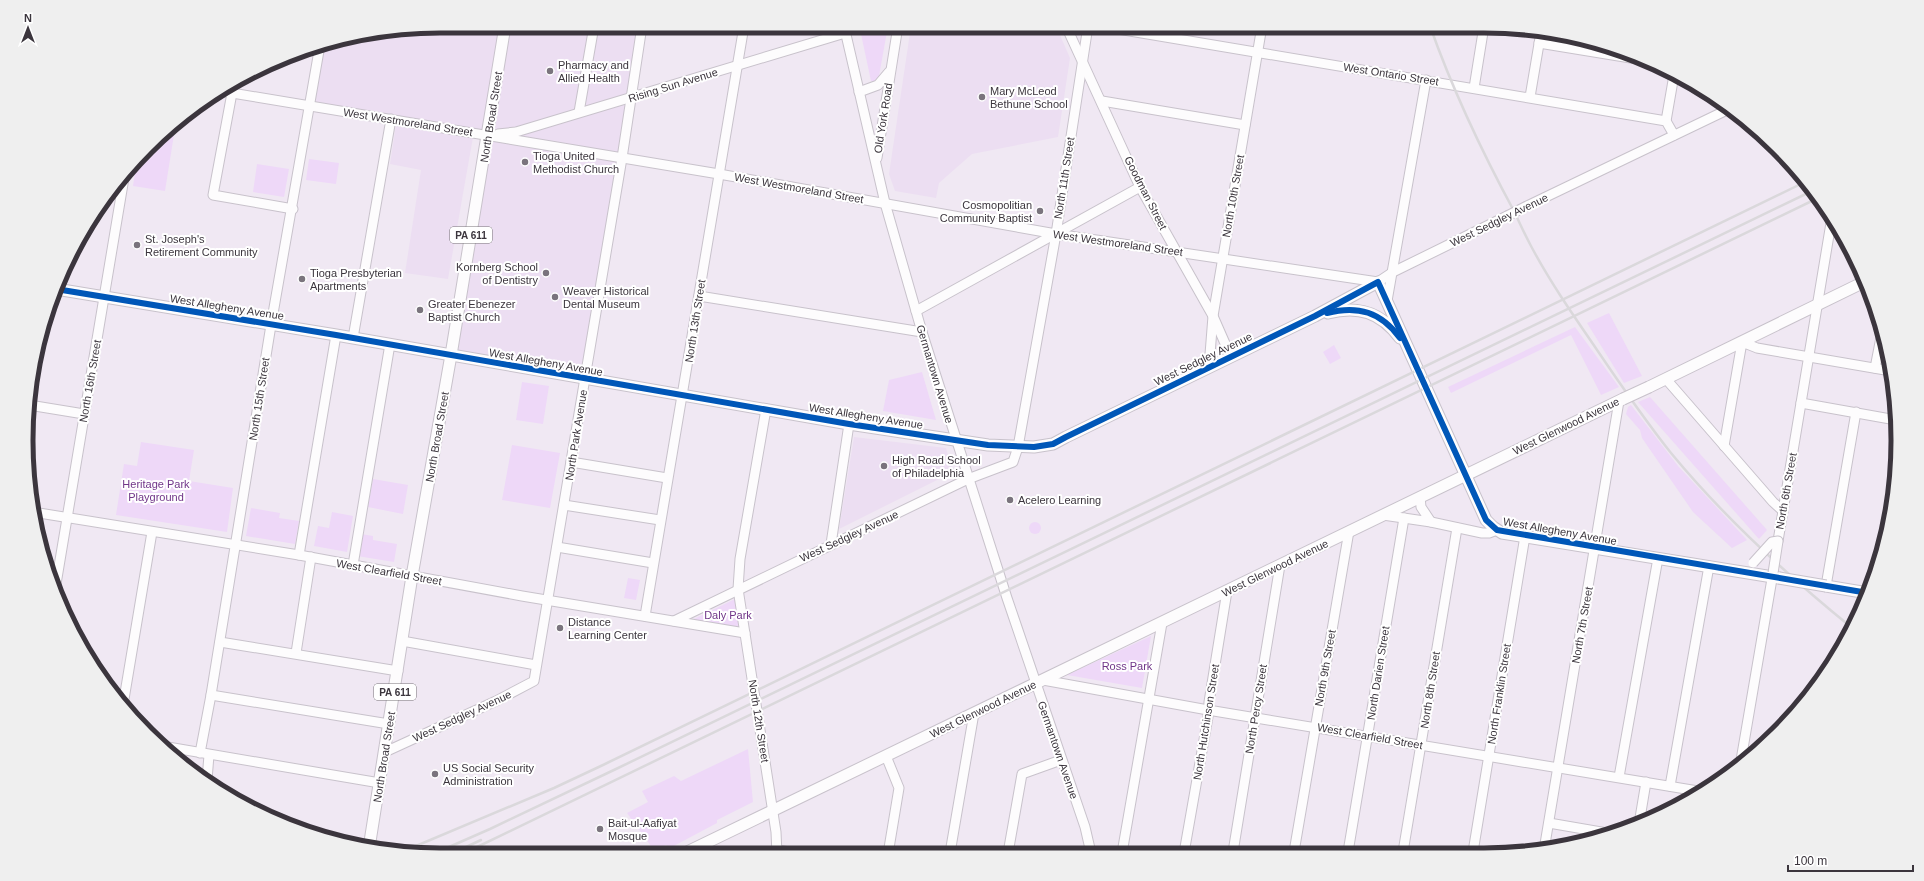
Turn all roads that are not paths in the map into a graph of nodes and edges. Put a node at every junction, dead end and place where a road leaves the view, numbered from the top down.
1 (504, 33) edge
2 (593, 33) edge
3 (641, 33) edge
4 (743, 33) edge
5 (835, 33) edge
6 (845, 33) edge
7 (897, 33) edge
8 (1069, 33) edge
9 (1087, 33) edge
10 (1142, 33) edge
11 (1261, 33) edge
12 (1483, 33) edge
13 (1540, 37) edge
14 (1539, 43) junction
15 (319, 52) edge
16 (1257, 52) junction
17 (1615, 56) edge
18 (1082, 61) junction
19 (738, 66) junction
20 (891, 69) junction
21 (1426, 80) junction
22 (1673, 80) edge
23 (1474, 88) junction
24 (235, 89) edge
25 (230, 92) edge
26 (859, 92) junction
27 (1530, 97) junction
28 (631, 98) junction
29 (1102, 101) junction
30 (310, 106) junction
31 (1724, 111) edge
32 (579, 112) junction
33 (391, 119) junction
34 (1666, 121) junction
35 (1245, 125) junction
36 (1674, 135) junction
37 (488, 136) junction
38 (622, 158) junction
39 (876, 167) junction
40 (719, 174) junction
41 (123, 185) edge
42 (1140, 187) junction
43 (884, 203) junction
44 (293, 208) junction
45 (1830, 227) edge
46 (1056, 234) junction
47 (1176, 251) junction
48 (1222, 259) junction
49 (1393, 272) junction
50 (1378, 282) junction
51 (1860, 284) edge
52 (62, 290) edge
53 (699, 296) junction
54 (105, 297) junction
55 (1387, 301) junction
56 (1817, 304) junction
57 (916, 311) junction
58 (1213, 316) junction
59 (1315, 316) junction
60 (272, 325) junction
61 (922, 332) junction
62 (336, 335) junction
63 (353, 338) junction
64 (1742, 342) junction
65 (390, 344) junction
66 (1879, 345) edge
67 (1408, 348) junction
68 (451, 355) junction
69 (1231, 357) junction
70 (1808, 357) junction
71 (1209, 367) junction
72 (1875, 368) junction
73 (1885, 370) edge
74 (585, 379) junction
75 (1666, 379) junction
76 (682, 395) junction
77 (1621, 400) junction
78 (1801, 403) junction
79 (35, 406) edge
80 (766, 409) junction
81 (1856, 412) junction
82 (84, 414) junction
83 (1890, 419) edge
84 (849, 424) junction
85 (956, 440) junction
86 (1724, 446) junction
87 (1018, 447) junction
88 (1034, 447) joint
89 (572, 462) junction
90 (1466, 474) junction
91 (668, 478) junction
92 (968, 479) junction
93 (1420, 497) junction
94 (564, 505) junction
95 (1783, 511) junction
96 (40, 513) edge
97 (1383, 516) junction
98 (68, 518) junction
99 (1404, 518) junction
100 (660, 520) junction
101 (1431, 522) junction
102 (1457, 528) junction
103 (1497, 530) junction
104 (1349, 531) junction
105 (152, 532) junction
106 (1525, 536) junction
107 (1778, 541) junction
108 (831, 544) junction
109 (235, 545) junction
110 (557, 547) junction
111 (1595, 547) junction
112 (299, 555) junction
113 (311, 558) junction
114 (1658, 558) junction
115 (653, 563) junction
116 (353, 565) junction
117 (1280, 565) junction
118 (1709, 566) junction
119 (56, 573) edge
120 (1745, 573) junction
121 (412, 576) junction
122 (1774, 576) junction
123 (1826, 586) junction
124 (738, 589) junction
125 (1227, 591) junction
126 (1861, 593) edge
127 (549, 600) junction
128 (645, 616) junction
129 (674, 621) junction
130 (1162, 623) junction
131 (745, 633) junction
132 (402, 641) junction
133 (220, 642) junction
134 (296, 653) junction
135 (536, 665) junction
136 (398, 671) junction
137 (535, 677) joint
138 (1039, 681) junction
139 (211, 695) junction
140 (124, 698) edge
141 (1149, 699) junction
142 (1208, 710) junction
143 (974, 713) junction
144 (1255, 717) junction
145 (389, 724) junction
146 (1315, 727) junction
147 (1368, 736) junction
148 (1421, 745) junction
149 (385, 752) junction
150 (179, 753) edge
151 (205, 754) junction
152 (886, 756) junction
153 (1742, 756) edge
154 (1489, 757) junction
155 (1061, 760) junction
156 (1558, 767) junction
157 (207, 774) edge
158 (1619, 777) junction
159 (1646, 782) junction
160 (380, 783) junction
161 (1670, 786) junction
162 (1692, 790) edge
163 (773, 811) junction
164 (1640, 816) edge
165 (1549, 823) junction
166 (1597, 831) edge
167 (370, 842) edge
168 (1545, 843) edge
169 (699, 848) edge
170 (777, 848) edge
171 (889, 848) edge
172 (951, 848) edge
173 (1009, 848) edge
174 (1090, 848) edge
175 (1123, 848) edge
176 (1185, 848) edge
177 (1234, 848) edge
178 (1295, 848) edge
179 (1349, 848) edge
180 (1404, 848) edge
181 (1474, 848) edge

1 - 37 main road, North Broad Street / PA 611
2 - 32 street
3 - 28 street, North Park Avenue
4 - 19 street, North 13th Street
5 - 19 street, Rising Sun Avenue
6 - 26 street, Germantown Avenue
7 - 20 street, Old York Road
8 - 18 street, Goodman Street
9 - 18 street, North 11th Street
10 - 16 street, West Ontario Street
11 - 16 street, North 10th Street
12 - 23 street
13 - 14 street
14 - 17 street
14 - 27 street
15 - 30 street, North 15th Street
16 - 21 street, West Ontario Street
16 - 35 street, North 10th Street
18 - 29 street, Goodman Street
18 - 46 street, North 11th Street
19 - 28 street, Rising Sun Avenue
19 - 40 street, North 13th Street
20 - 26 street, Old York Road
20 - 39 street, Old York Road
21 - 23 street, West Ontario Street
21 - 49 street
22 - 34 street
23 - 27 street, West Ontario Street
24 - 30 street, West Westmoreland Street
25 - 44 street
26 - 39 street, Germantown Avenue
27 - 34 street, West Ontario Street
28 - 32 street, Rising Sun Avenue
28 - 38 street, North Park Avenue
29 - 35 street
29 - 42 street, Goodman Street
30 - 33 street, West Westmoreland Street
30 - 44 street, North 15th Street
31 - 36 street, West Sedgley Avenue
32 - 37 street, Rising Sun Avenue
33 - 37 street, West Westmoreland Street
33 - 63 street
34 - 36 street
35 - 48 street, North 10th Street
36 - 49 street, West Sedgley Avenue, bridge
37 - 38 street, West Westmoreland Street
37 - 68 main road, North Broad Street / PA 611
38 - 40 street, West Westmoreland Street
38 - 74 street, North Park Avenue
39 - 43 street, Germantown Avenue
40 - 43 street, West Westmoreland Street
40 - 53 street, North 13th Street
41 - 54 street, North 16th Street
42 - 46 street
42 - 47 street, Goodman Street
43 - 46 street, West Westmoreland Street
43 - 57 street, Germantown Avenue
44 - 60 street, North 15th Street
45 - 56 street, North 6th Street
46 - 47 street, West Westmoreland Street
46 - 57 street
46 - 87 street, North 11th Street
47 - 48 street, West Westmoreland Street
47 - 58 street, Goodman Street
48 - 50 street, West Westmoreland Street
48 - 58 street, North 10th Street
49 - 50 street, West Sedgley Avenue
49 - 55 street
50 - 55 main road, West Allegheny Avenue
50 - 59 main road, West Sedgley Avenue
51 - 56 main road, West Glenwood Avenue
52 - 54 main road, West Allegheny Avenue
53 - 61 street
53 - 76 street, North 13th Street
54 - 60 main road, West Allegheny Avenue
54 - 82 street, North 16th Street
55 - 67 main road, West Allegheny Avenue
56 - 64 main road, West Glenwood Avenue
56 - 70 street, North 6th Street
57 - 61 street, Germantown Avenue
58 - 69 street, Goodman Street
58 - 71 street, North 10th Street
59 - 67 main road
59 - 69 main road, West Sedgley Avenue
60 - 62 main road, West Allegheny Avenue
60 - 109 street, North 15th Street
61 - 85 street, Germantown Avenue
62 - 63 main road, West Allegheny Avenue
62 - 112 street
63 - 65 main road, West Allegheny Avenue
64 - 70 street
64 - 75 main road, West Glenwood Avenue
64 - 86 street
65 - 68 main road, West Allegheny Avenue
65 - 116 street
66 - 72 street
67 - 90 main road, West Allegheny Avenue
68 - 74 main road, West Allegheny Avenue
68 - 121 main road, North Broad Street / PA 611
69 - 71 main road, West Sedgley Avenue
70 - 72 street
70 - 78 street, North 6th Street
71 - 88 main road, West Sedgley Avenue
72 - 73 street
74 - 76 main road, West Allegheny Avenue
74 - 89 street, North Park Avenue
75 - 77 main road, West Glenwood Avenue, bridge
75 - 86 street
76 - 80 main road, West Allegheny Avenue
76 - 91 street, North 13th Street
77 - 90 main road, West Glenwood Avenue
77 - 111 street, North 7th Street
78 - 81 street
78 - 95 street, North 6th Street
79 - 82 street
80 - 84 main road, West Allegheny Avenue
80 - 124 street, North 12th Street
81 - 83 street
81 - 123 street
82 - 98 street, North 16th Street
84 - 85 main road, West Allegheny Avenue
84 - 108 street
85 - 87 main road, West Allegheny Avenue
85 - 92 street, Germantown Avenue
86 - 95 street
87 - 88 main road, West Allegheny Avenue
87 - 92 street, West Sedgley Avenue
89 - 91 street
89 - 94 street, North Park Avenue
90 - 93 main road, West Glenwood Avenue
90 - 103 main road, West Allegheny Avenue
91 - 100 street, North 13th Street
92 - 108 street, West Sedgley Avenue
92 - 138 street, Germantown Avenue
93 - 97 main road, West Glenwood Avenue
93 - 101 street
94 - 100 street
94 - 110 street, North Park Avenue
95 - 107 street, North 6th Street
96 - 98 street, West Clearfield Street
97 - 99 street, West Allegheny Avenue
97 - 104 main road, West Glenwood Avenue
98 - 105 street, West Clearfield Street
98 - 119 street, North 16th Street
99 - 101 street, West Allegheny Avenue
99 - 147 street, North Darien Street
100 - 115 street, North 13th Street
101 - 102 street, West Allegheny Avenue
102 - 103 street, West Allegheny Avenue
102 - 148 street, North 8th Street
103 - 106 main road, West Allegheny Avenue
104 - 117 main road, West Glenwood Avenue
104 - 146 street, North 9th Street
105 - 109 street, West Clearfield Street
105 - 140 street
106 - 111 main road, West Allegheny Avenue
106 - 154 street, North Franklin Street
107 - 120 street, bridge
107 - 122 street, North 6th Street, bridge
108 - 124 street, West Sedgley Avenue
109 - 112 street, West Clearfield Street
109 - 133 street, North 15th Street
110 - 115 street
110 - 127 street, North Park Avenue
111 - 114 main road, West Allegheny Avenue
111 - 156 street, North 7th Street
112 - 113 street, West Clearfield Street
113 - 116 street, West Clearfield Street
113 - 134 street
114 - 118 main road, West Allegheny Avenue
114 - 158 street
115 - 128 street, North 13th Street
116 - 121 street, West Clearfield Street
117 - 125 main road, West Glenwood Avenue
117 - 144 street, North Percy Street
118 - 120 main road, West Allegheny Avenue
118 - 161 street
120 - 122 main road, West Allegheny Avenue
121 - 127 street, West Clearfield Street
121 - 132 main road, North Broad Street / PA 611
122 - 123 main road, West Allegheny Avenue, bridge
122 - 153 street, North 6th Street
123 - 126 main road, West Allegheny Avenue
124 - 129 street, West Sedgley Avenue
124 - 131 street, North 12th Street
125 - 130 main road, West Glenwood Avenue
125 - 142 street, North Hutchinson Street
127 - 128 street, West Clearfield Street
127 - 135 street, North Park Avenue
128 - 129 street, West Clearfield Street
129 - 131 street, West Clearfield Street
130 - 138 main road, West Glenwood Avenue
130 - 141 street
131 - 163 street, North 12th Street
132 - 135 street
132 - 136 main road, North Broad Street / PA 611
133 - 134 street
133 - 139 street, North 15th Street
134 - 136 street
135 - 137 street, North Park Avenue
136 - 145 main road, North Broad Street / PA 611
137 - 149 street, West Sedgley Avenue
138 - 141 street, West Clearfield Street
138 - 143 main road, West Glenwood Avenue
138 - 155 street, Germantown Avenue
139 - 145 street
139 - 151 street, North 15th Street
141 - 142 street, West Clearfield Street
141 - 175 street
142 - 144 street, West Clearfield Street
142 - 176 street, North Hutchinson Street
143 - 152 main road, West Glenwood Avenue
143 - 172 street
144 - 146 street, West Clearfield Street
144 - 177 street, North Percy Street
145 - 149 main road, North Broad Street / PA 611
146 - 147 street, West Clearfield Street
146 - 178 street, North 9th Street
147 - 148 street, West Clearfield Street
147 - 179 street, North Darien Street
148 - 154 street, West Clearfield Street
148 - 180 street, North 8th Street
149 - 160 main road, North Broad Street / PA 611
150 - 151 street
151 - 157 street, North 15th Street
151 - 160 street
152 - 163 main road, West Glenwood Avenue
152 - 171 street
154 - 156 street, West Clearfield Street
154 - 181 street, North Franklin Street
155 - 173 street
155 - 174 street, Germantown Avenue
156 - 158 street, West Clearfield Street
156 - 165 street, North 7th Street
158 - 159 street, West Clearfield Street
159 - 161 street, West Clearfield Street
159 - 164 street
160 - 167 main road, North Broad Street / PA 611
161 - 162 street, West Clearfield Street
163 - 169 main road, West Glenwood Avenue
163 - 170 street, North 12th Street
165 - 166 street
165 - 168 street, North 7th Street

